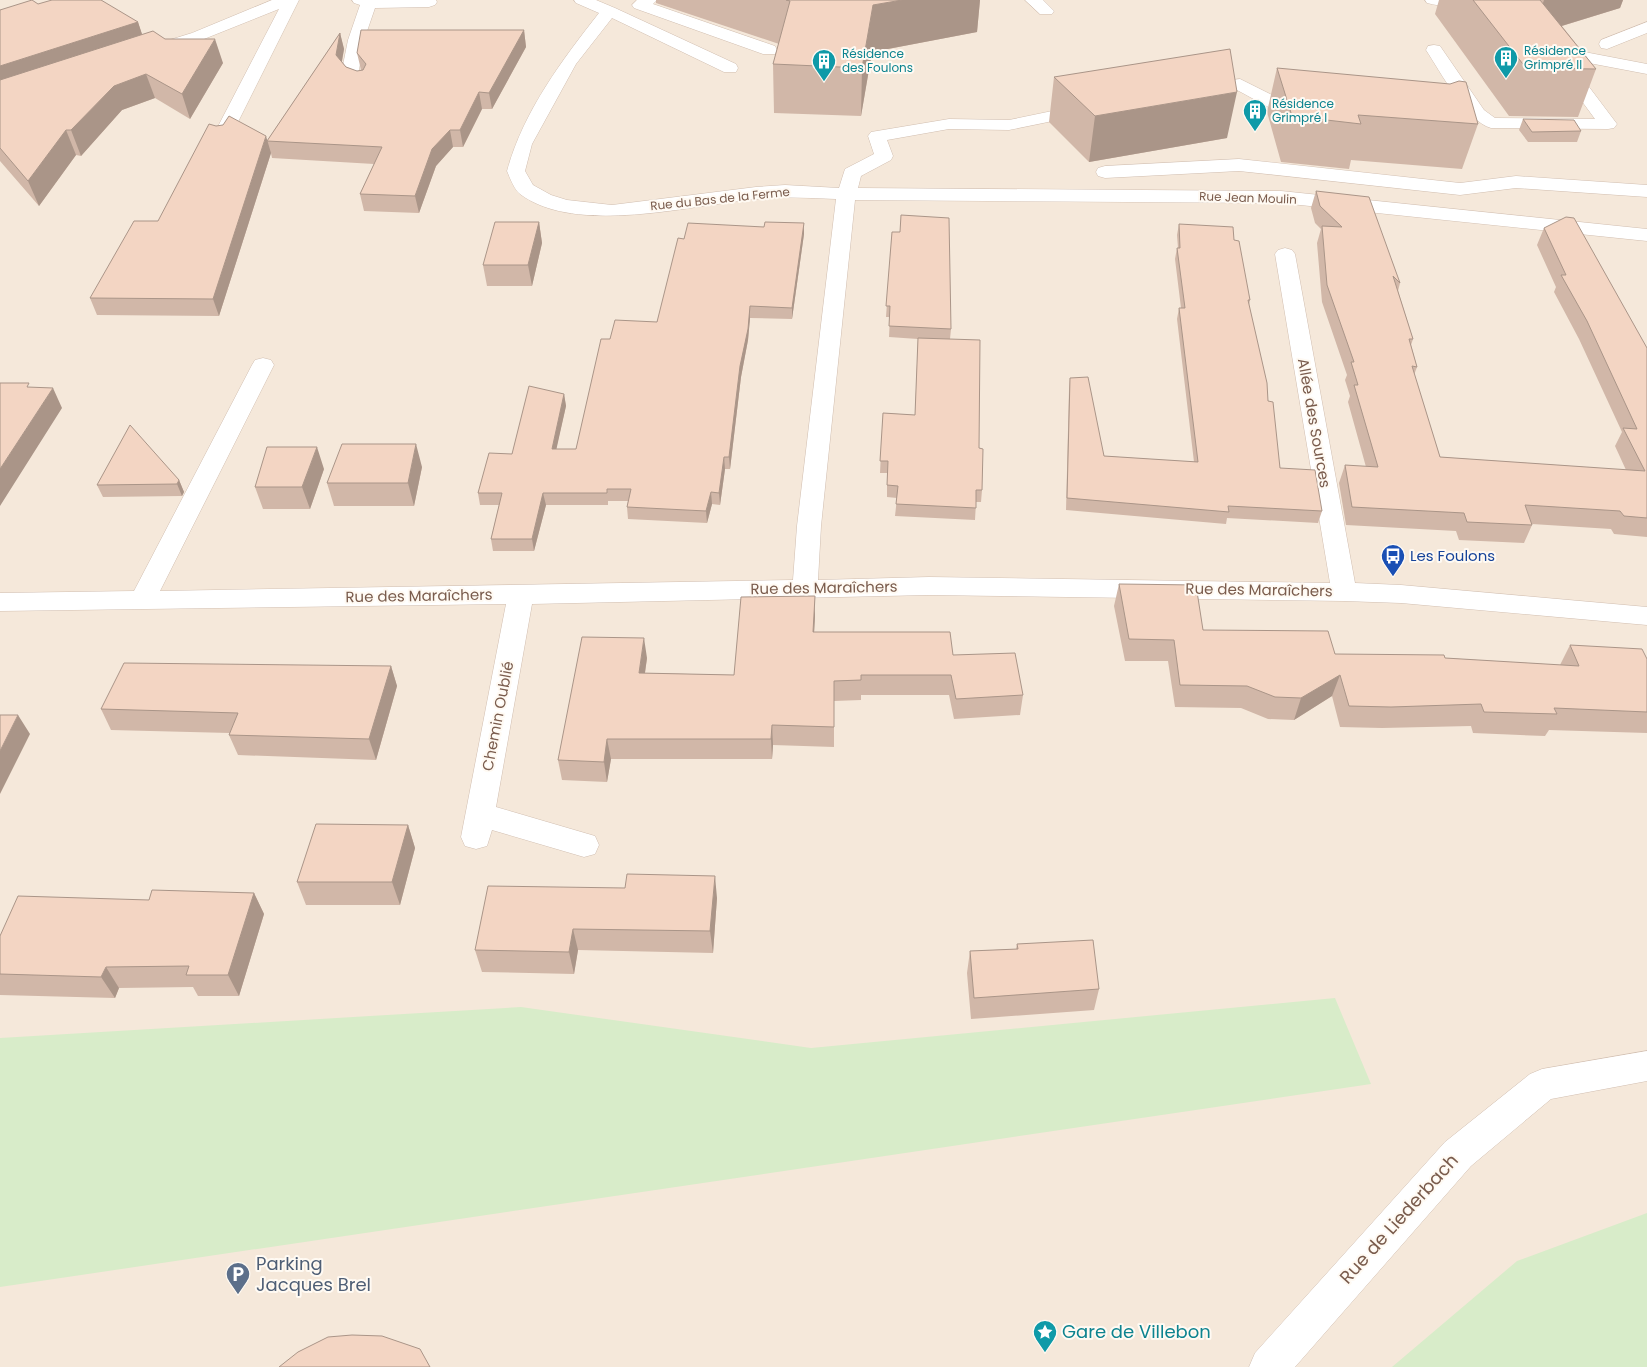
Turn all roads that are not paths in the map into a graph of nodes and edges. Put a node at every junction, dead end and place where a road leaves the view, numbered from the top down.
1 (286, 0) edge
2 (290, 0) edge
3 (582, 0) edge
4 (1033, 0) edge
5 (1433, 0) edge
6 (1469, 0) edge
7 (365, 2) edge
8 (429, 2) dead end
9 (644, 2) edge
10 (609, 11) junction
11 (1046, 11) dead end
12 (1647, 28) edge
13 (1607, 44) dead end
14 (768, 50) dead end
15 (1434, 50) dead end
16 (142, 55) edge
17 (730, 68) dead end
18 (1647, 69) edge
19 (359, 81) edge
20 (1183, 93) edge
21 (1098, 107) edge
22 (1319, 110) edge
23 (222, 136) edge
24 (1105, 172) dead end
25 (1647, 191) edge
26 (847, 194) junction
27 (1647, 235) edge
28 (1285, 254) dead end
29 (263, 365) dead end
30 (805, 589) junction
31 (1344, 592) junction
32 (521, 595) junction
33 (142, 600) junction
34 (0, 602) edge
35 (1647, 616) edge
36 (584, 845) dead end
37 (1647, 1066) edge
38 (1269, 1367) edge

1 - 16 street
2 - 23 street
3 - 10 street
4 - 11 street
5 - 6 street
7 - 8 street
7 - 19 street
9 - 10 street
9 - 14 street
10 - 17 street
10 - 26 street, Rue du Bas de la Ferme
12 - 13 street
15 - 18 street
20 - 22 street
21 - 26 street
24 - 25 street
26 - 27 street, Rue Jean Moulin
26 - 30 street
28 - 31 street, Allée des Sources
29 - 33 street
30 - 31 street, Rue des Maraîchers
30 - 32 street, Rue des Maraîchers
31 - 35 street, Rue des Maraîchers
32 - 33 street, Rue des Maraîchers
32 - 36 street, Chemin Oublié
33 - 34 street, Rue des Maraîchers
37 - 38 street, Rue de Liederbach

